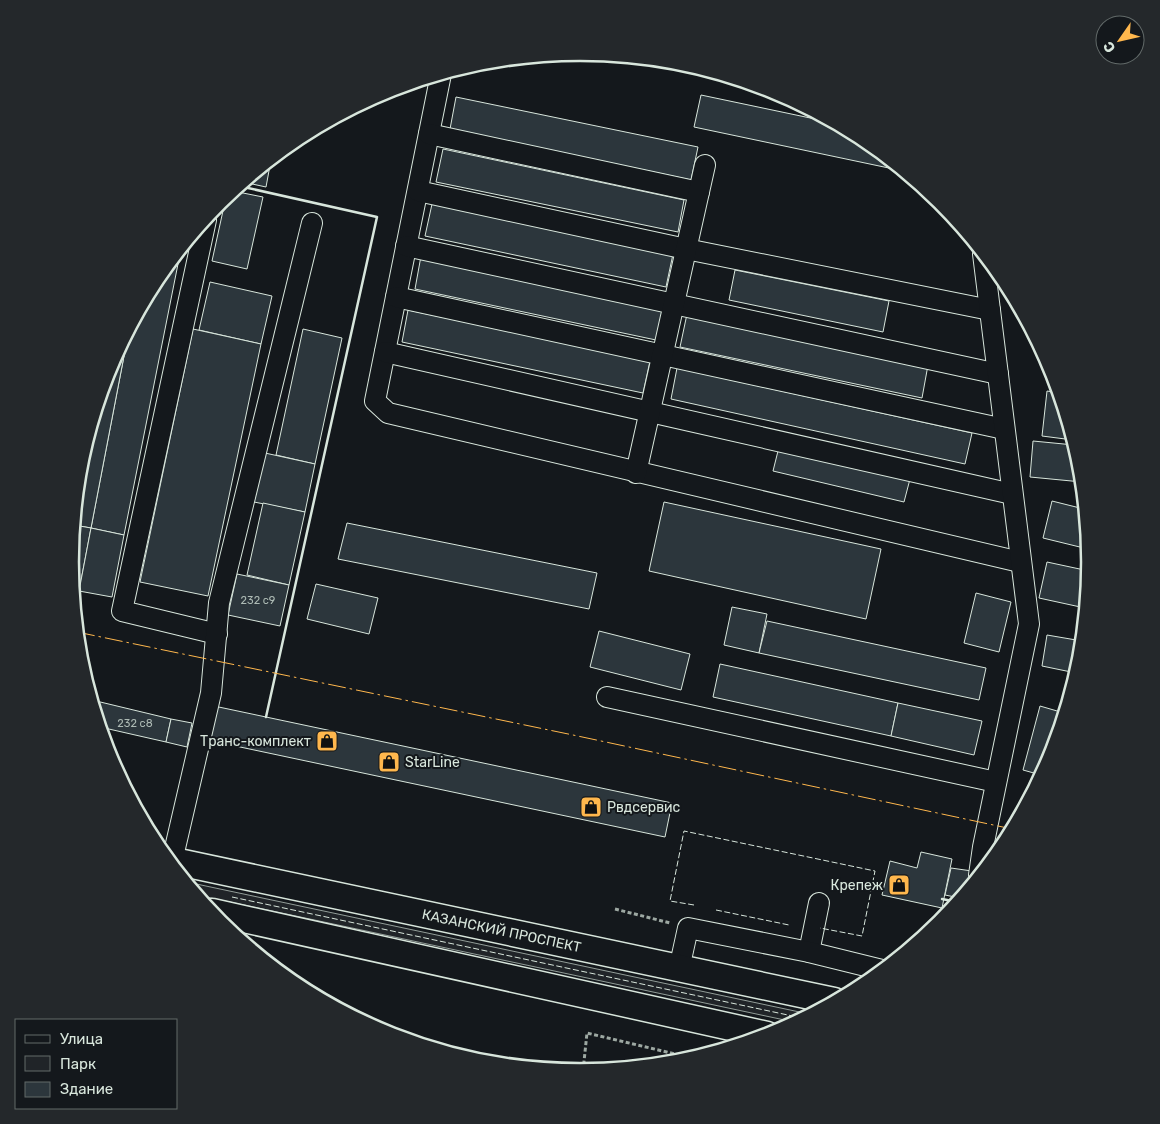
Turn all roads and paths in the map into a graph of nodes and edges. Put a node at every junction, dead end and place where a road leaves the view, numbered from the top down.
1 (440, 81) edge
2 (429, 134) junction
3 (705, 165) dead end
4 (418, 191) junction
5 (699, 192) junction
6 (312, 222) dead end
7 (203, 233) edge
8 (406, 246) junction
9 (686, 249) junction
10 (986, 269) edge
11 (396, 298) junction
12 (674, 304) junction
13 (990, 310) junction
14 (385, 352) junction
15 (662, 355) junction
16 (998, 374) junction
17 (650, 412) junction
18 (1004, 430) junction
19 (636, 473) junction
20 (1012, 494) junction
21 (1020, 562) junction
22 (217, 634) junction
23 (607, 697) dead end
24 (996, 782) junction
25 (172, 851) edge
26 (981, 861) edge
27 (180, 862) edge
28 (819, 903) dead end
29 (615, 909) dead end
30 (225, 915) edge
31 (688, 928) junction
32 (809, 952) junction
33 (873, 968) edge
34 (679, 969) junction
35 (824, 999) edge
36 (707, 1023) junction
37 (752, 1032) edge
38 (733, 1039) edge
39 (674, 1054) edge
40 (584, 1063) edge

1 - 2 street
2 - 4 street
2 - 5 street
3 - 5 street
4 - 8 street
4 - 9 street
5 - 9 street
6 - 22 street
7 - 22 street
8 - 11 street
8 - 12 street
9 - 12 street
9 - 13 street
10 - 13 street
11 - 14 street
11 - 15 street
12 - 15 street
12 - 16 street
13 - 16 street
14 - 17 street
14 - 19 street
15 - 17 street
15 - 18 street
16 - 18 street
17 - 19 street
17 - 20 street
18 - 20 street
19 - 21 street
20 - 21 street
21 - 24 street
22 - 25 street
23 - 24 street
24 - 26 street
27 - 34 main road, КАЗАНСКИЙ ПРОСПЕКТ
28 - 32 street
29 - 31 path
30 - 36 main road
31 - 32 street
31 - 34 street
32 - 33 street
34 - 35 main road, КАЗАНСКИЙ ПРОСПЕКТ
36 - 37 main road
36 - 38 street
39 - 40 path

